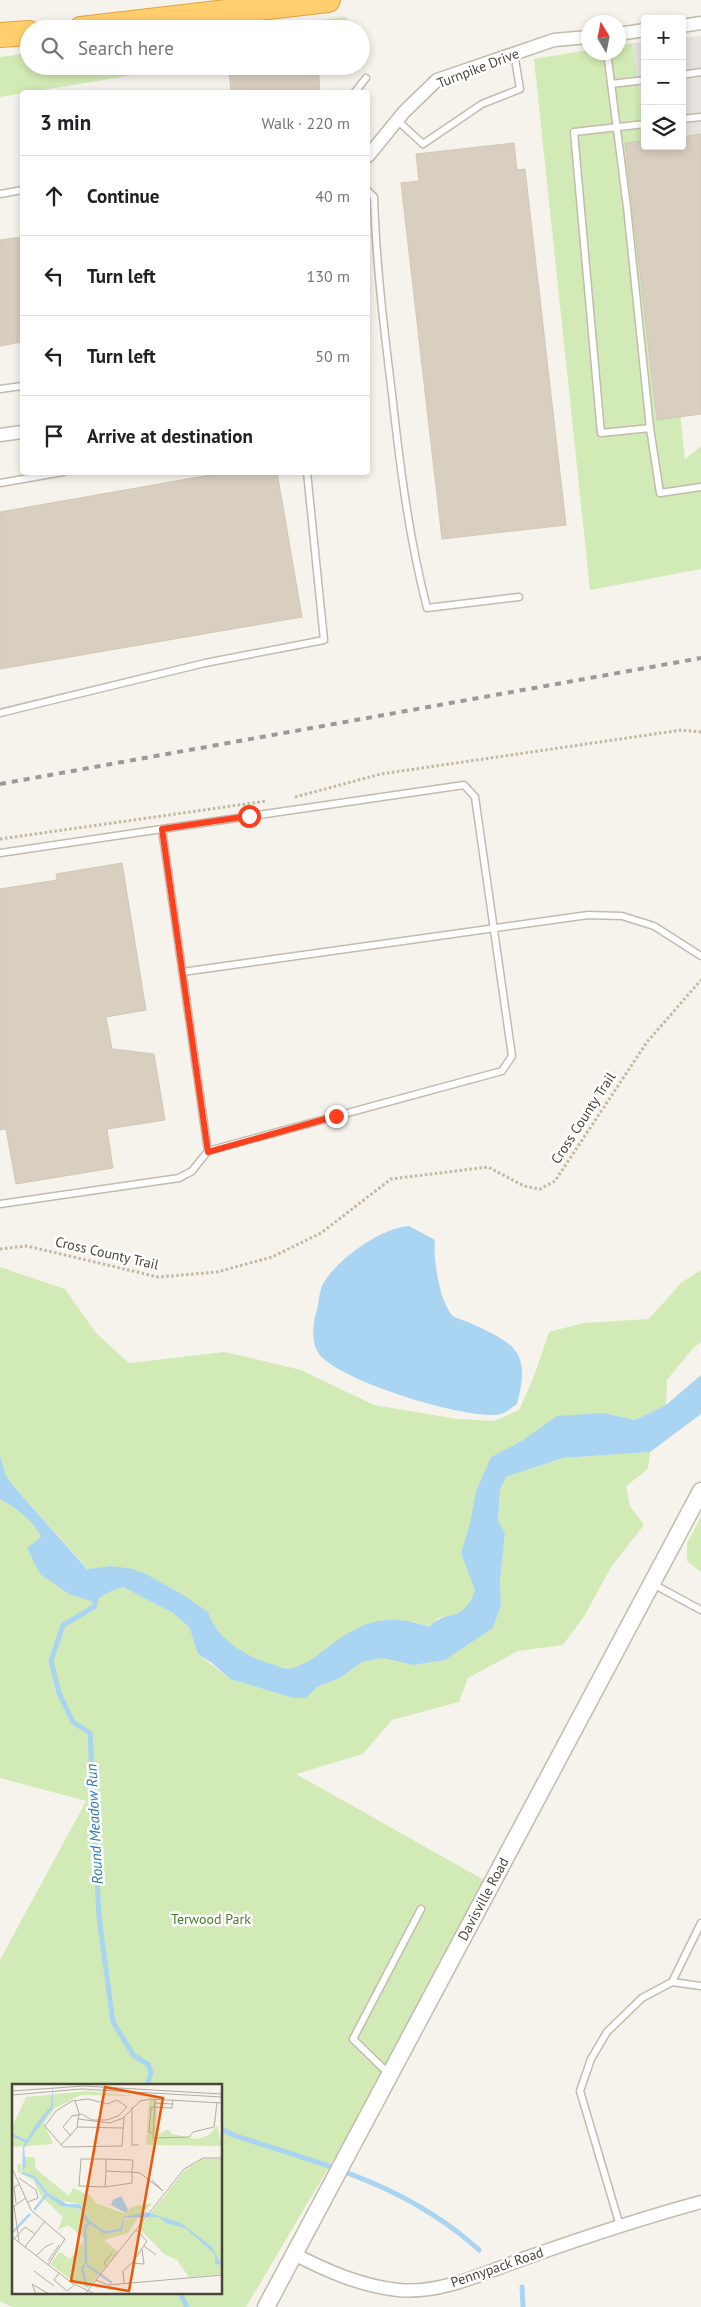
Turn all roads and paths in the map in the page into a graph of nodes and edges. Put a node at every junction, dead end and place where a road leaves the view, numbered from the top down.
1 (328, 0) edge
2 (158, 20) edge
3 (701, 24) edge
4 (686, 26) edge
5 (641, 31) edge
6 (626, 33) edge
7 (20, 34) edge
8 (0, 35) edge
9 (581, 38) edge
10 (514, 53) junction
11 (608, 60) edge
12 (701, 72) edge
13 (686, 74) edge
14 (366, 78) dead end
15 (641, 80) edge
16 (611, 84) junction
17 (357, 90) edge
18 (701, 117) edge
19 (686, 119) edge
20 (397, 120) junction
21 (641, 124) edge
22 (616, 127) junction
23 (370, 154) edge
24 (20, 190) edge
25 (370, 193) edge
26 (0, 194) edge
27 (20, 386) edge
28 (0, 389) edge
29 (650, 428) junction
30 (20, 432) edge
31 (0, 434) edge
32 (46, 475) edge
33 (307, 475) edge
34 (0, 483) edge
35 (701, 487) edge
36 (519, 597) dead end
37 (0, 714) edge
38 (701, 732) edge
39 (286, 798) dead end
40 (276, 799) dead end
41 (162, 829) junction
42 (0, 839) edge
43 (0, 853) edge
44 (494, 928) junction
45 (701, 956) edge
46 (182, 972) junction
47 (701, 980) edge
48 (208, 1152) junction
49 (0, 1204) edge
50 (0, 1249) edge
51 (701, 1491) edge
52 (652, 1584) junction
53 (701, 1610) edge
54 (421, 1909) dead end
55 (701, 1923) edge
56 (672, 1982) junction
57 (701, 1986) edge
58 (390, 2075) junction
59 (701, 2202) edge
60 (620, 2226) junction
61 (294, 2254) junction
62 (266, 2307) edge

1 - 2 highway
3 - 4 street
5 - 6 street
7 - 8 highway
9 - 10 street, Turnpike Drive
10 - 20 street, Turnpike Drive
10 - 20 lane
11 - 16 lane
12 - 13 lane
14 - 17 lane
15 - 16 lane
16 - 22 lane
18 - 19 lane
20 - 23 street, Turnpike Drive
21 - 22 lane
22 - 29 lane
22 - 29 lane
24 - 26 lane
25 - 36 lane
27 - 28 lane
29 - 35 lane
30 - 31 street
32 - 34 lane
33 - 37 lane
38 - 39 path
40 - 42 path
41 - 43 lane
41 - 44 lane
41 - 46 lane
44 - 45 lane
44 - 46 lane
44 - 48 lane
46 - 48 lane
47 - 50 path, Cross County Trail
48 - 49 lane
51 - 52 street, Davisville Road
52 - 53 lane
52 - 58 street, Davisville Road
54 - 58 lane
55 - 56 lane
56 - 57 lane
56 - 60 lane
58 - 61 street, Davisville Road
59 - 60 street, Pennypack Road
60 - 61 street, Pennypack Road
61 - 62 street, Davisville Road

